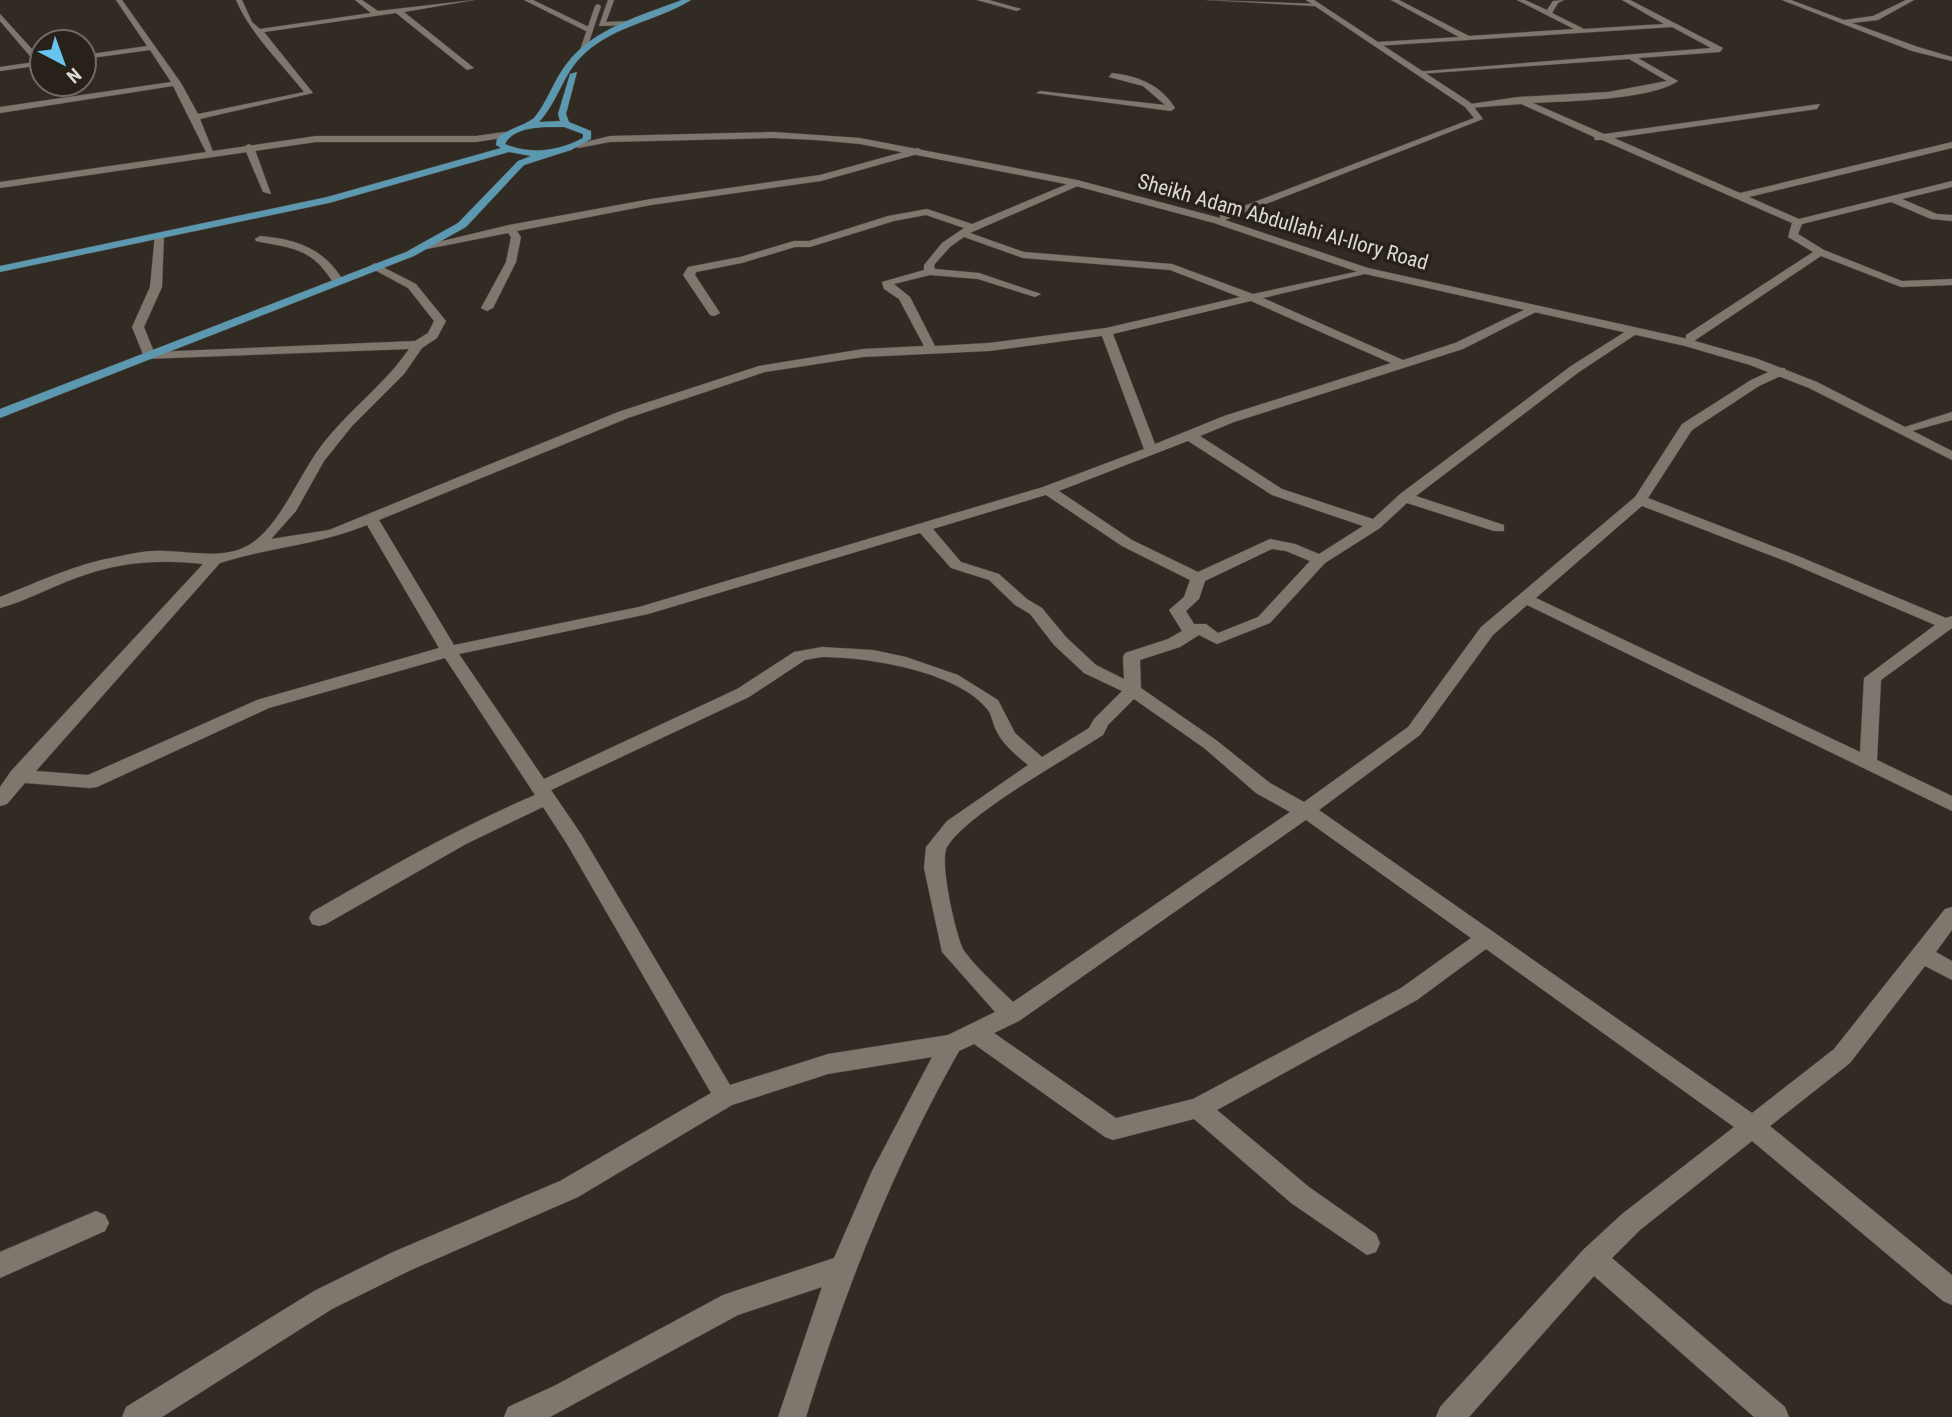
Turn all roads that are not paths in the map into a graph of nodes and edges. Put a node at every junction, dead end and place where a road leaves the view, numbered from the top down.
1 (119, 0) edge
2 (239, 0) edge
3 (358, 0) edge
4 (471, 0) edge
5 (527, 0) edge
6 (601, 0) edge
7 (611, 0) edge
8 (688, 0) edge
9 (700, 0) edge
10 (980, 0) edge
11 (1210, 0) edge
12 (1413, 0) edge
13 (1520, 0) edge
14 (1561, 0) edge
15 (1625, 0) edge
16 (1785, 0) edge
17 (1809, 0) edge
18 (1910, 0) edge
19 (1395, 1) edge
20 (1312, 2) edge
21 (1800, 4) junction
22 (1017, 9) dead end
23 (398, 11) junction
24 (1549, 13) junction
25 (377, 14) junction
26 (0, 16) edge
27 (1840, 22) junction
28 (632, 23) junction
29 (1676, 25) junction
30 (589, 29) junction
31 (1584, 31) junction
32 (259, 32) junction
33 (1469, 39) junction
34 (1378, 44) junction
35 (153, 47) junction
36 (28, 48) edge
37 (1942, 49) dead end
38 (582, 51) junction
39 (98, 55) edge
40 (1933, 55) junction
41 (1632, 58) junction
42 (1952, 59) edge
43 (28, 65) edge
44 (470, 68) dead end
45 (0, 69) edge
46 (1418, 72) junction
47 (1112, 75) dead end
48 (177, 83) junction
49 (1040, 93) dead end
50 (1518, 100) junction
51 (1468, 105) junction
52 (1817, 106) dead end
53 (0, 110) edge
54 (197, 117) junction
55 (565, 124) junction
56 (529, 126) junction
57 (588, 133) junction
58 (1598, 138) junction
59 (578, 145) junction
60 (899, 145) junction
61 (1952, 145) edge
62 (249, 147) junction
63 (511, 149) junction
64 (918, 151) junction
65 (211, 152) junction
66 (1077, 183) junction
67 (1952, 184) edge
68 (0, 185) edge
69 (268, 192) dead end
70 (1736, 197) junction
71 (1892, 199) junction
72 (1224, 217) junction
73 (1952, 218) edge
74 (1798, 222) junction
75 (509, 228) junction
76 (966, 230) junction
77 (159, 236) junction
78 (261, 239) dead end
79 (422, 247) junction
80 (1820, 252) junction
81 (375, 267) junction
82 (0, 269) edge
83 (1365, 271) junction
84 (930, 272) junction
85 (338, 282) junction
86 (1952, 282) edge
87 (1035, 293) dead end
88 (1492, 297) junction
89 (1253, 298) junction
90 (487, 308) dead end
91 (1532, 310) junction
92 (714, 313) dead end
93 (1635, 331) junction
94 (1106, 332) junction
95 (1690, 338) junction
96 (418, 345) junction
97 (930, 347) junction
98 (149, 356) junction
99 (1403, 364) junction
100 (1781, 371) junction
101 (0, 414) edge
102 (1952, 416) edge
103 (1912, 427) junction
104 (1189, 435) junction
105 (1948, 450) edge
106 (1151, 451) junction
107 (1048, 490) junction
108 (1405, 497) junction
109 (1640, 500) junction
110 (370, 518) junction
111 (1375, 525) junction
112 (922, 526) junction
113 (1499, 528) dead end
114 (257, 546) junction
115 (215, 560) junction
116 (1320, 560) junction
117 (1198, 578) junction
118 (1526, 599) junction
119 (0, 603) edge
120 (1950, 623) edge
121 (1191, 632) junction
122 (449, 650) junction
123 (1133, 690) junction
124 (1868, 761) junction
125 (1041, 766) junction
126 (18, 776) junction
127 (543, 793) junction
128 (0, 799) edge
129 (1952, 804) edge
130 (1306, 810) junction
131 (1952, 915) edge
132 (318, 918) dead end
133 (1484, 939) junction
134 (1920, 953) junction
135 (1952, 971) edge
136 (1010, 1015) junction
137 (976, 1033) junction
138 (951, 1044) junction
139 (726, 1097) junction
140 (1198, 1108) junction
141 (1751, 1125) junction
142 (96, 1223) dead end
143 (1367, 1243) dead end
144 (1593, 1258) junction
145 (0, 1265) edge
146 (843, 1268) junction
147 (1952, 1292) edge
148 (136, 1417) edge
149 (518, 1417) edge
150 (792, 1417) edge
151 (1450, 1417) edge
152 (1775, 1417) edge

1 - 35 street
2 - 32 street
3 - 25 street
4 - 23 street
5 - 30 street
6 - 30 street
7 - 28 street
8 - 28 main road
9 - 55 main road
10 - 22 street
11 - 20 street
12 - 19 street
13 - 24 street
14 - 24 street
15 - 29 street
16 - 21 street
17 - 21 street
18 - 27 street
19 - 33 street
20 - 34 street
21 - 27 street
23 - 25 street
23 - 44 street
24 - 31 street
25 - 32 street
26 - 36 street
27 - 40 street
28 - 38 main road
29 - 31 street
29 - 41 street
30 - 38 street
31 - 33 street
32 - 54 street
33 - 34 street
34 - 46 street
35 - 39 street
35 - 48 street
37 - 40 street
38 - 56 main road
40 - 42 street
41 - 46 street
41 - 50 street
43 - 45 street
46 - 51 street
47 - 49 street
48 - 53 street
48 - 54 street
50 - 51 street
50 - 58 street
51 - 72 street
52 - 58 street
54 - 65 street
55 - 56 main road
55 - 57 main road
56 - 63 main road
57 - 59 main road
57 - 60 street, Sheikh Adam Abdullahi Al-Ilory Road
58 - 70 street
59 - 60 street, Sheikh Adam Abdullahi Al-Ilory Road
59 - 63 main road
60 - 64 street, Sheikh Adam Abdullahi Al-Ilory Road
60 - 72 street, Sheikh Adam Abdullahi Al-Ilory Road
61 - 70 street
62 - 63 street
62 - 65 street
62 - 69 street
63 - 77 main road
63 - 79 main road
64 - 66 street, Sheikh Adam Abdullahi Al-Ilory Road
64 - 75 street
65 - 68 street
66 - 76 street
66 - 83 street, Sheikh Adam Abdullahi Al-Ilory Road
67 - 71 street
70 - 74 street
71 - 73 street
71 - 74 street
72 - 88 street, Sheikh Adam Abdullahi Al-Ilory Road
74 - 80 street
75 - 79 street
75 - 90 street
76 - 84 street
76 - 89 street
76 - 92 street
77 - 82 main road
77 - 98 street
78 - 85 street
79 - 81 main road
80 - 86 street
80 - 95 street
81 - 85 main road
81 - 96 street
83 - 88 street, Sheikh Adam Abdullahi Al-Ilory Road
83 - 89 street
84 - 87 street
84 - 97 street
85 - 98 main road
88 - 91 street, Sheikh Adam Abdullahi Al-Ilory Road
88 - 95 street, Sheikh Adam Abdullahi Al-Ilory Road
89 - 94 street
89 - 99 street
91 - 93 street, Sheikh Adam Abdullahi Al-Ilory Road
91 - 99 street
93 - 100 street, Sheikh Adam Abdullahi Al-Ilory Road
93 - 108 street
94 - 97 street
94 - 106 street
95 - 103 street, Sheikh Adam Abdullahi Al-Ilory Road
96 - 98 street
96 - 114 street
97 - 110 street
98 - 101 main road
99 - 104 street
100 - 105 street, Sheikh Adam Abdullahi Al-Ilory Road
100 - 109 street
102 - 103 street
103 - 105 street, Sheikh Adam Abdullahi Al-Ilory Road
104 - 106 street
104 - 111 street
106 - 107 street
107 - 112 street
107 - 117 street
108 - 111 street
108 - 113 street
109 - 118 street
109 - 120 street
110 - 114 street
110 - 122 street
111 - 116 street
112 - 122 street
112 - 123 street
114 - 115 street
115 - 119 street
115 - 126 street
116 - 117 street
116 - 121 street
117 - 121 street
118 - 124 street
118 - 130 street
120 - 124 street
121 - 123 street
122 - 126 street
122 - 127 street
123 - 125 street
123 - 130 street
124 - 129 street
125 - 127 street
125 - 136 street
126 - 128 street
127 - 132 street
127 - 139 street
130 - 133 street
130 - 136 street
131 - 134 street
133 - 140 street
133 - 141 street
134 - 135 street
134 - 141 street
136 - 137 street
137 - 138 street
137 - 140 street
138 - 139 street
138 - 146 street
139 - 148 street
140 - 143 street
141 - 144 street
141 - 147 street
142 - 145 street
144 - 151 street
144 - 152 street
146 - 149 street
146 - 150 street

